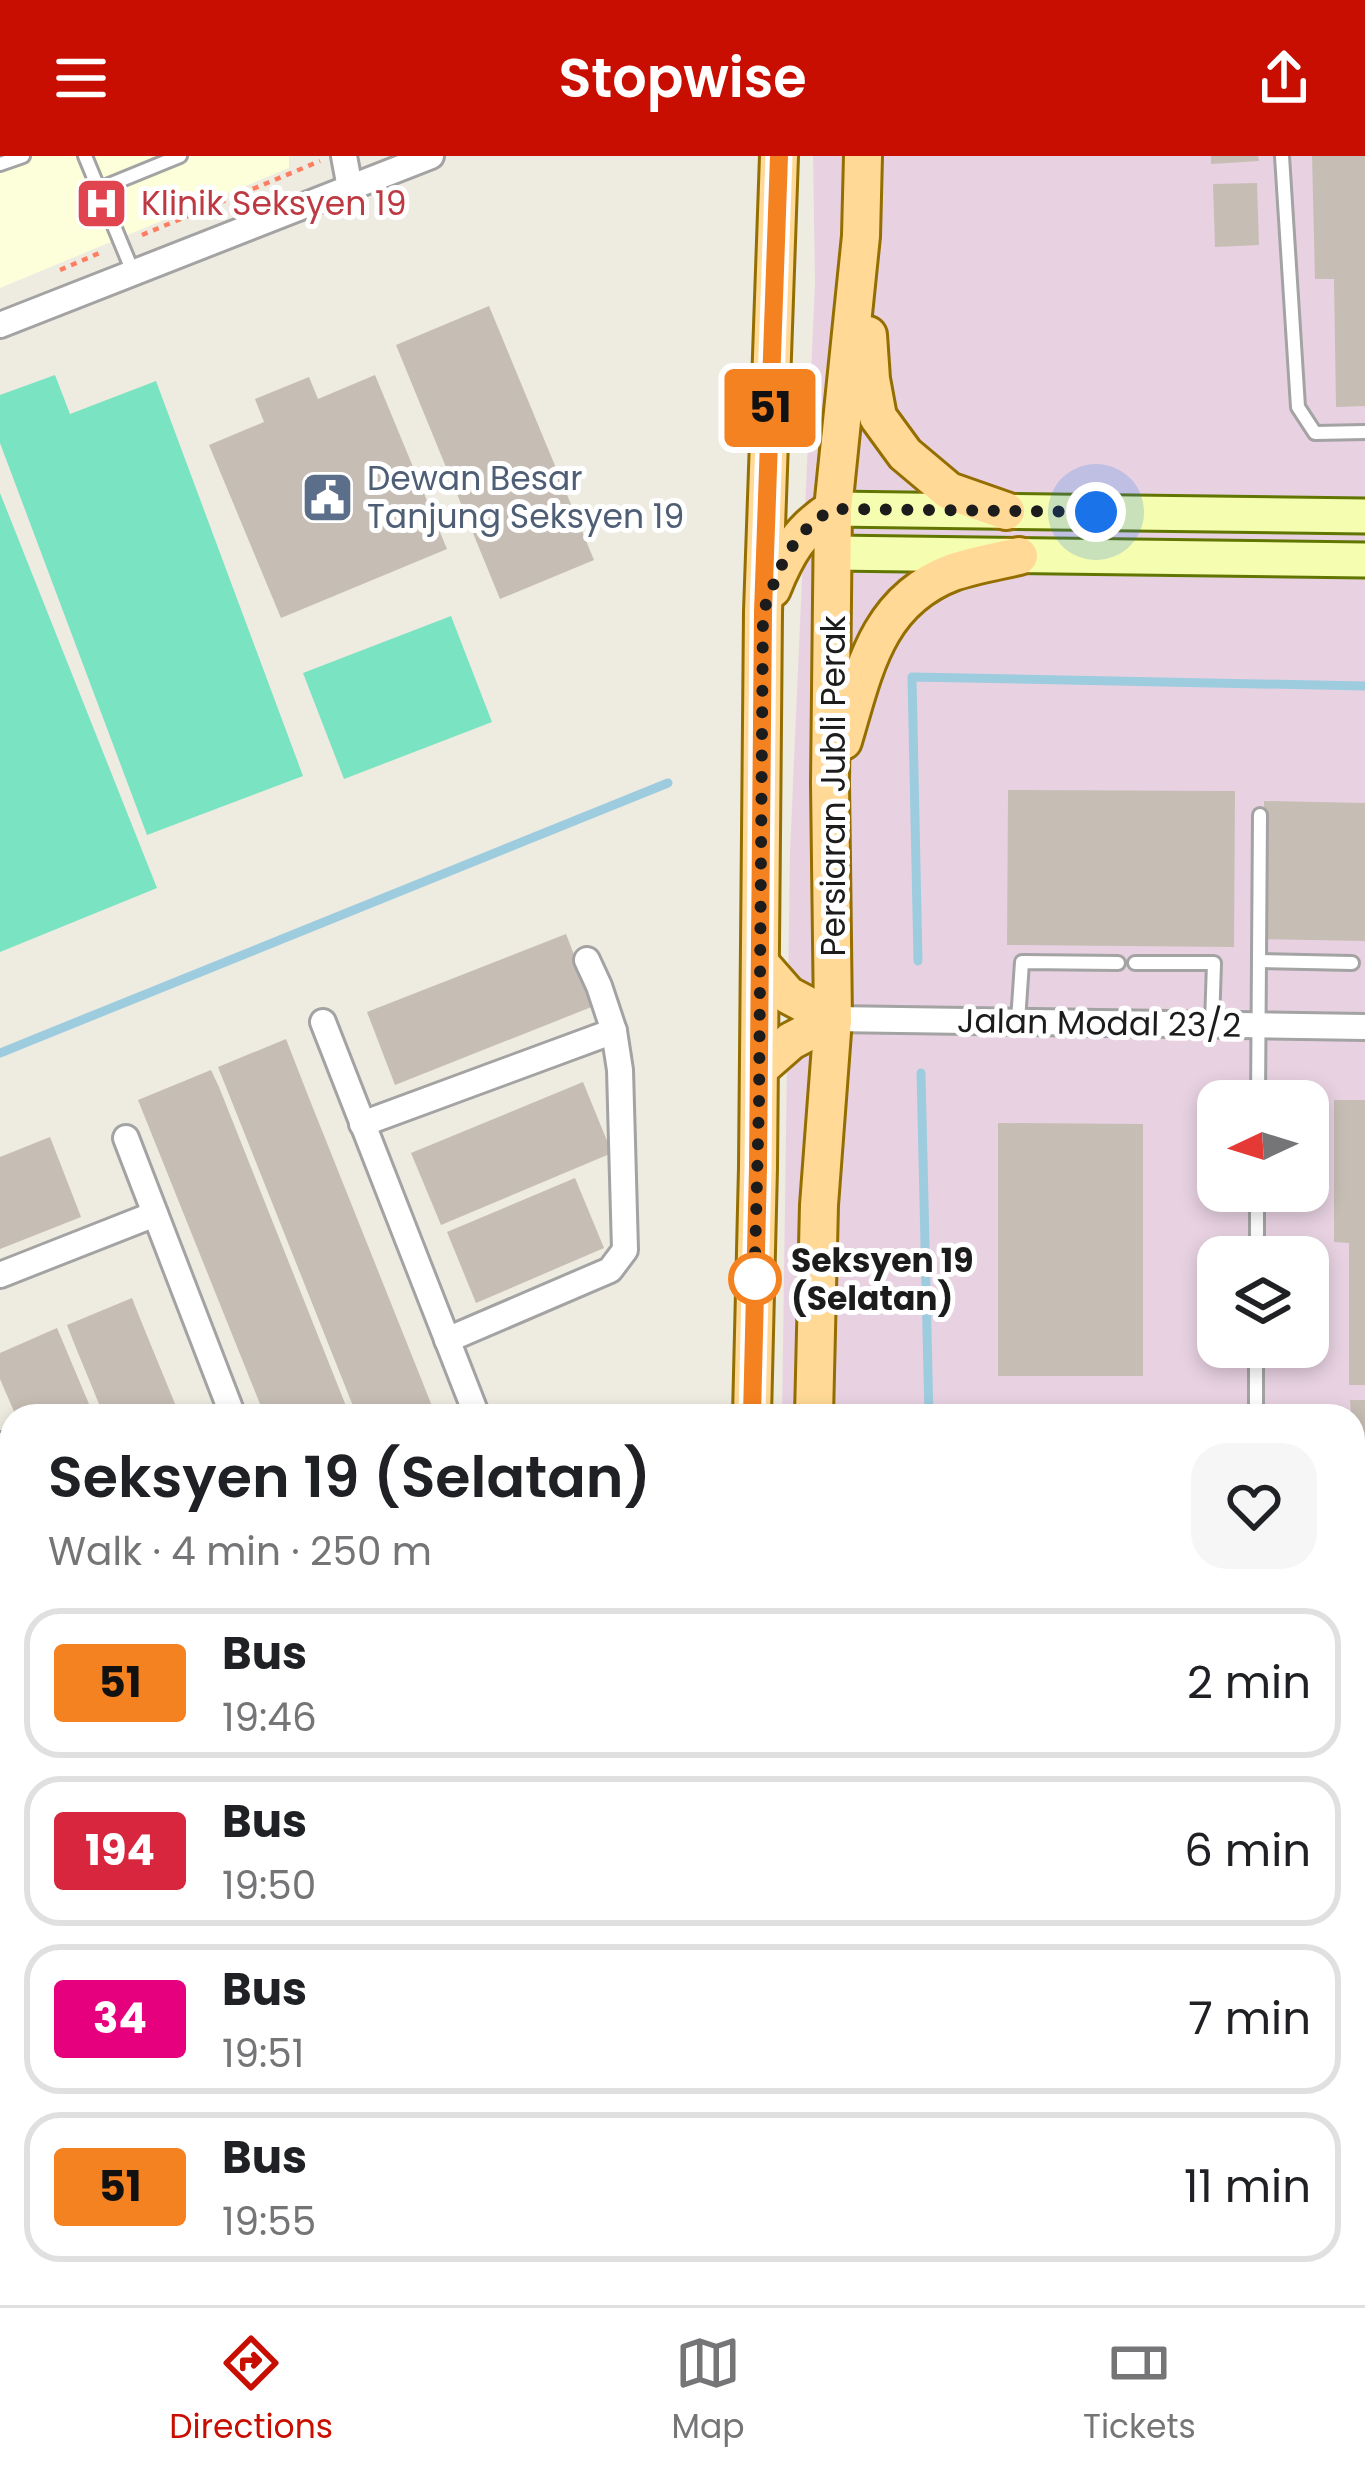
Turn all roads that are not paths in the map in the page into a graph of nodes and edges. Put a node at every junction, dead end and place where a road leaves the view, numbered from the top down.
1 (23, 156) edge
2 (85, 156) edge
3 (180, 156) edge
4 (344, 156) edge
5 (431, 156) edge
6 (863, 156) edge
7 (1282, 156) edge
8 (0, 164) edge
9 (775, 165) edge
10 (350, 188) junction
11 (99, 189) junction
12 (861, 236) junction
13 (133, 273) junction
14 (0, 325) edge
15 (1365, 432) edge
16 (767, 470) junction
17 (833, 509) junction
18 (1006, 511) junction
19 (1365, 516) edge
20 (801, 533) junction
21 (834, 553) junction
22 (1018, 556) junction
23 (1365, 560) edge
24 (763, 612) junction
25 (830, 783) junction
26 (1260, 815) dead end
27 (587, 960) dead end
28 (1259, 961) junction
29 (760, 963) junction
30 (1118, 963) dead end
31 (1135, 963) dead end
32 (1352, 963) dead end
33 (832, 1019) junction
34 (322, 1022) dead end
35 (1018, 1022) junction
36 (1212, 1025) junction
37 (1259, 1026) junction
38 (1365, 1027) edge
39 (614, 1031) junction
40 (759, 1069) junction
41 (1258, 1080) edge
42 (362, 1124) junction
43 (126, 1138) dead end
44 (155, 1214) junction
45 (0, 1275) edge
46 (447, 1340) junction
47 (1256, 1368) edge
48 (228, 1404) edge
49 (472, 1404) edge
50 (752, 1404) edge
51 (814, 1404) edge
52 (1256, 1404) edge

1 - 8 lane
2 - 11 lane
3 - 11 lane
4 - 10 street
5 - 10 street
6 - 12 main road, Persiaran Jubli Perak
7 - 15 lane
9 - 16 main road
10 - 13 street
11 - 13 lane
12 - 17 main road, Persiaran Jubli Perak
12 - 18 main road
13 - 14 street
16 - 20 main road
16 - 24 main road
17 - 18 main road
17 - 20 main road
17 - 21 main road, Persiaran Jubli Perak
18 - 19 main road
20 - 21 main road
20 - 24 main road
21 - 22 main road
21 - 25 main road, Persiaran Jubli Perak
22 - 23 main road
22 - 25 main road
24 - 29 main road
25 - 33 main road, Persiaran Jubli Perak
26 - 28 lane
27 - 39 street
28 - 32 lane
28 - 37 lane
29 - 33 main road
29 - 40 main road
30 - 35 lane
31 - 36 lane
33 - 35 street, Jalan Modal 23/2
33 - 40 main road
33 - 51 main road, Persiaran Jubli Perak
34 - 42 street
35 - 36 street, Jalan Modal 23/2
36 - 37 street, Jalan Modal 23/2
37 - 38 street, Jalan Modal 23/2
37 - 41 lane
39 - 42 street
39 - 46 street
40 - 50 main road
42 - 46 street
43 - 44 street
44 - 45 street
44 - 48 street
46 - 49 street
47 - 52 lane

